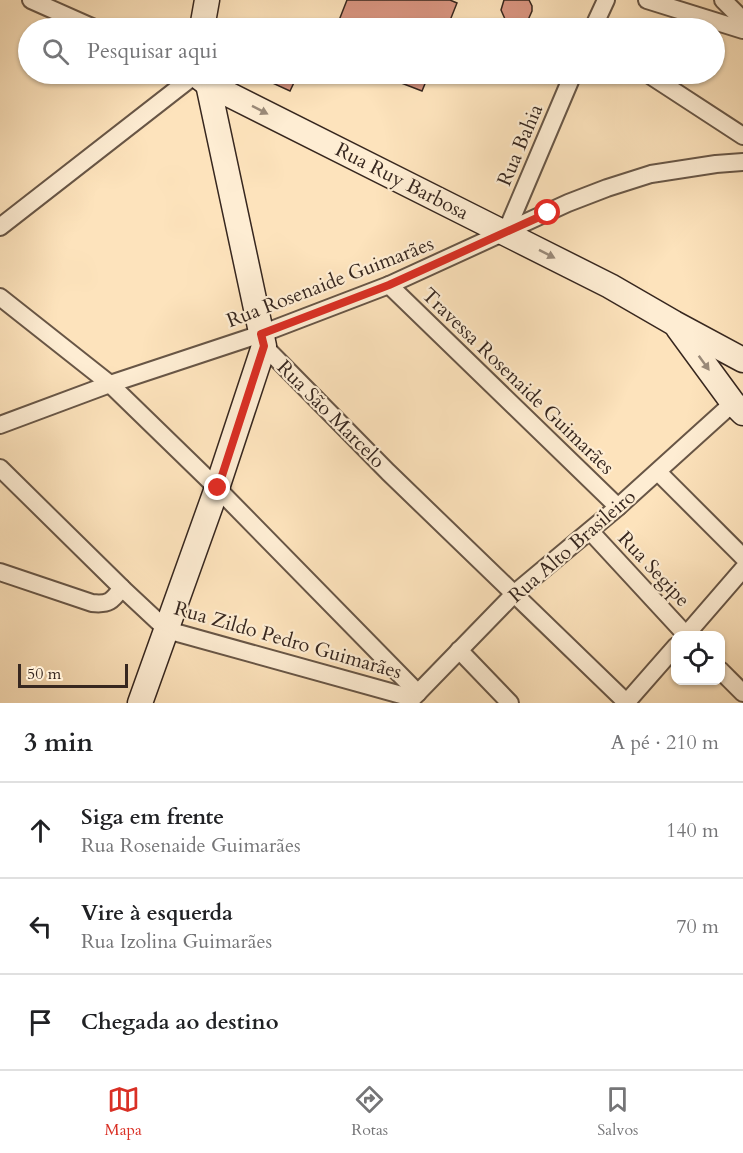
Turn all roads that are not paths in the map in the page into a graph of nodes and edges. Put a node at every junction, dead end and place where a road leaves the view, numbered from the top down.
1 (32, 0) edge
2 (207, 0) edge
3 (606, 0) edge
4 (647, 0) edge
5 (723, 0) edge
6 (72, 18) edge
7 (204, 18) edge
8 (598, 18) edge
9 (705, 18) edge
10 (743, 20) edge
11 (725, 24) edge
12 (743, 30) edge
13 (188, 84) edge
14 (200, 84) edge
15 (214, 84) edge
16 (569, 84) edge
17 (663, 84) edge
18 (743, 136) edge
19 (743, 162) edge
20 (0, 227) edge
21 (506, 232) junction
22 (389, 285) junction
23 (0, 297) edge
24 (675, 323) junction
25 (262, 340) junction
26 (743, 360) edge
27 (110, 384) junction
28 (740, 404) edge
29 (0, 425) edge
30 (0, 468) edge
31 (658, 471) junction
32 (218, 488) junction
33 (618, 507) junction
34 (590, 531) junction
35 (743, 557) edge
36 (743, 569) edge
37 (0, 572) edge
38 (122, 588) junction
39 (515, 593) junction
40 (167, 630) junction
41 (677, 631) edge
42 (689, 631) edge
43 (459, 650) junction
44 (671, 652) edge
45 (725, 675) edge
46 (743, 693) edge
47 (413, 698) edge
48 (140, 703) edge
49 (510, 703) edge
50 (627, 703) edge

1 - 6 street
2 - 7 street
3 - 8 street
4 - 9 street
5 - 10 street
11 - 12 street
13 - 20 street
14 - 25 street
15 -> 21 street, Rua Ruy Barbosa
16 - 21 street, Rua Bahia
17 - 18 street
19 - 21 street, Rua Rosenaide Guimarães
21 - 22 street, Rua Rosenaide Guimarães
21 -> 24 street, Rua Ruy Barbosa
22 - 25 street, Rua Rosenaide Guimarães
22 - 33 street, Travessa Rosenaide Guimarães
23 - 27 street
24 - 26 street, Rua Ruy Barbosa
24 -> 28 street, Rua Ruy Barbosa
25 - 27 street, Rua Rosenaide Guimarães
25 - 32 street
25 - 39 street, Rua São Marcelo
27 - 29 street, Rua Rosenaide Guimarães
27 - 32 street
28 - 31 street, Rua Alto Brasileiro
30 - 38 street, Rua Zildo Pedro Guimarães
31 - 33 street, Rua Alto Brasileiro
31 - 35 street
32 - 40 street
32 - 47 street
33 - 34 street, Rua Alto Brasileiro
34 - 39 street, Rua Alto Brasileiro
34 - 41 street, Rua Segipe
36 - 42 street
37 - 38 street
38 - 40 street, Rua Zildo Pedro Guimarães
39 - 43 street, Rua Alto Brasileiro
39 - 50 street, Rua São Marcelo
40 - 47 street, Rua Zildo Pedro Guimarães
40 - 48 street
43 - 47 street, Rua Alto Brasileiro
43 - 49 street
44 - 50 street
45 - 46 street

